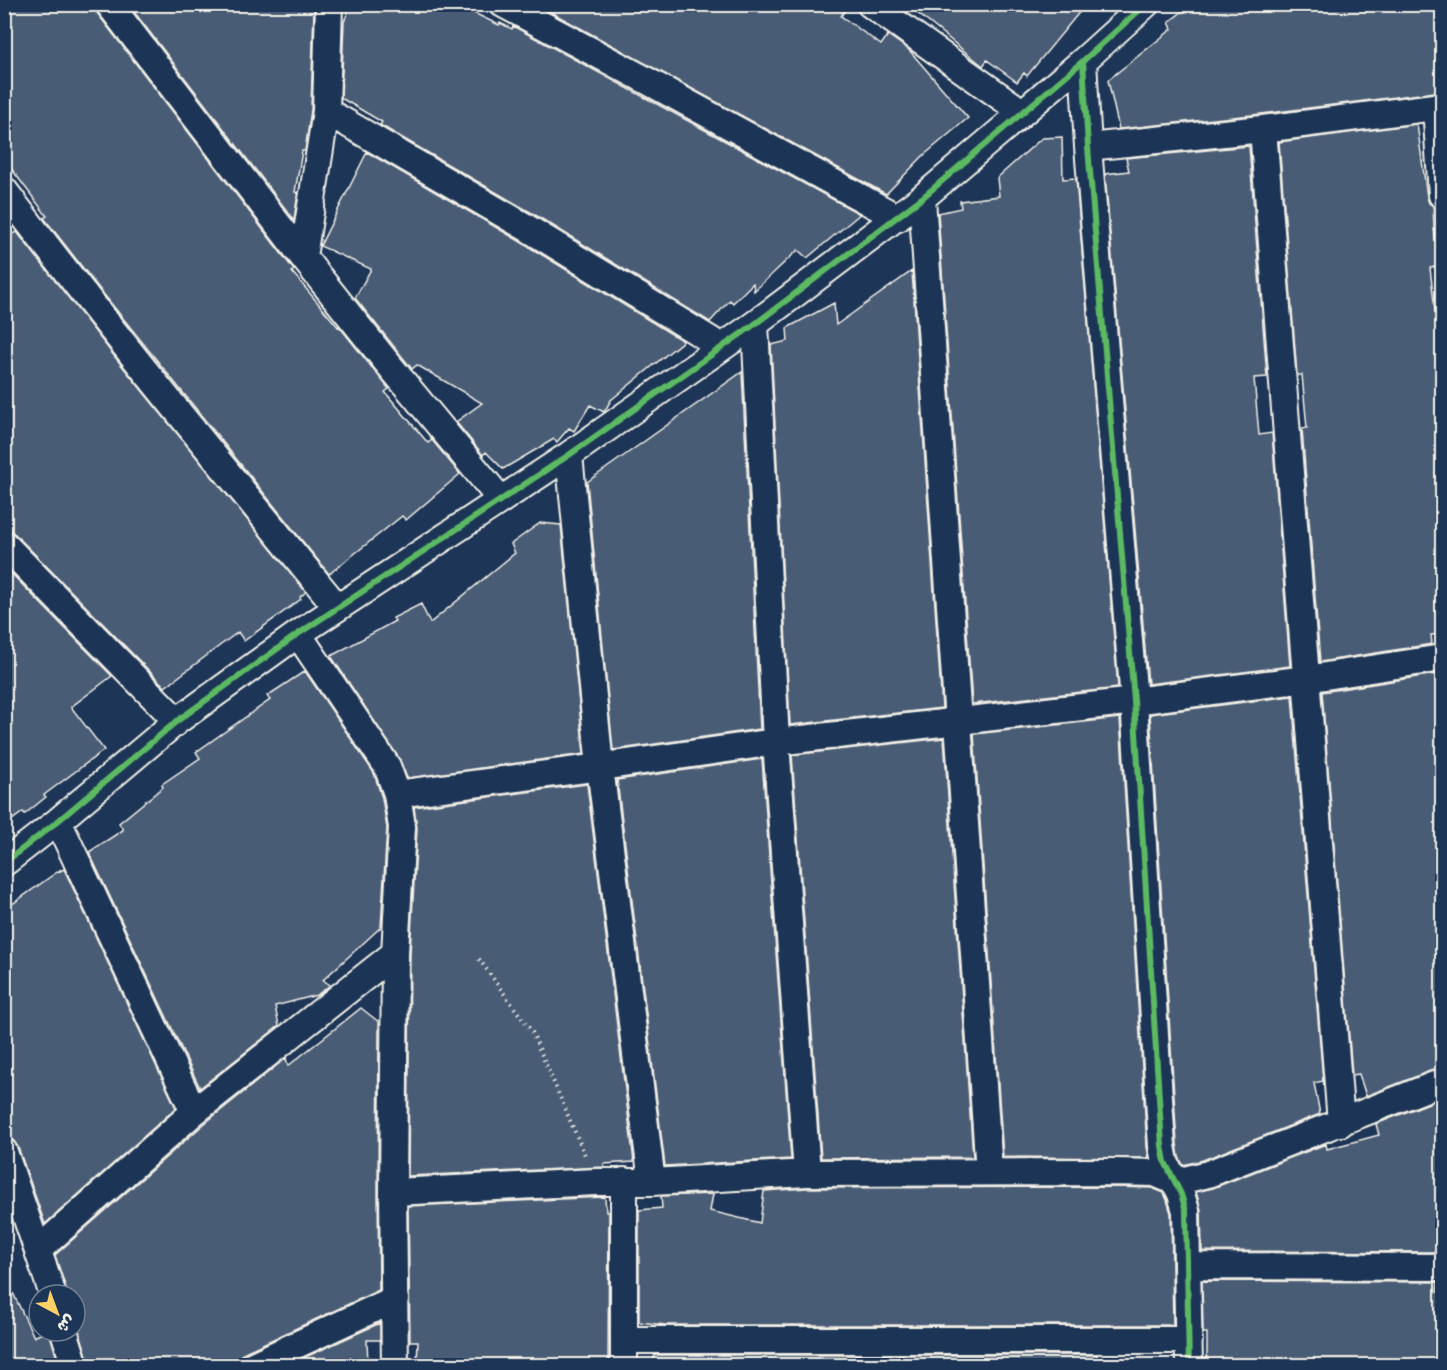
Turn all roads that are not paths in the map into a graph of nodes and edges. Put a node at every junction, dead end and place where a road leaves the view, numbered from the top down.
1 (109, 4) edge
2 (329, 4) edge
3 (503, 4) edge
4 (870, 4) edge
5 (1146, 4) edge
6 (1083, 61) junction
7 (1439, 106) edge
8 (326, 111) junction
9 (1022, 112) junction
10 (1263, 129) junction
11 (1088, 147) junction
12 (4, 190) edge
13 (1443, 195) edge
14 (922, 198) junction
15 (898, 218) junction
16 (303, 257) junction
17 (755, 324) junction
18 (722, 347) junction
19 (569, 455) junction
20 (501, 500) junction
21 (4, 544) edge
22 (337, 607) junction
23 (298, 634) junction
24 (1443, 658) edge
25 (1306, 679) junction
26 (1134, 701) junction
27 (177, 721) junction
28 (958, 721) junction
29 (776, 742) junction
30 (600, 767) junction
31 (397, 794) junction
32 (58, 821) junction
33 (4, 863) edge
34 (395, 952) junction
35 (1443, 1082) edge
36 (194, 1112) junction
37 (1341, 1123) junction
38 (4, 1152) edge
39 (989, 1172) junction
40 (807, 1173) junction
41 (624, 1181) junction
42 (652, 1182) junction
43 (1176, 1182) junction
44 (393, 1192) junction
45 (38, 1251) junction
46 (1187, 1266) junction
47 (1443, 1267) edge
48 (48, 1283) edge
49 (395, 1299) junction
50 (624, 1340) junction
51 (1189, 1340) junction
52 (68, 1343) edge
53 (75, 1365) edge
54 (251, 1365) edge
55 (395, 1365) edge
56 (624, 1365) edge
57 (1189, 1365) edge

1 - 16 street
2 - 8 street
3 - 15 street
4 - 9 street
5 - 6 street
6 - 9 street
6 - 11 street
7 - 10 street
7 - 13 street
8 - 16 street
8 - 18 street
9 - 14 street
10 - 11 street
10 - 25 street
11 - 26 street
12 - 22 street
14 - 15 street
14 - 28 street
15 - 17 street
16 - 20 street
17 - 18 street
17 - 29 street
18 - 19 street
19 - 20 street
19 - 30 street
20 - 22 street
21 - 27 street
22 - 23 street
23 - 27 street
23 - 31 street
24 - 25 street
25 - 26 street
25 - 37 street
26 - 28 street
26 - 43 street
27 - 32 street
28 - 29 street
28 - 39 street
29 - 30 street
29 - 40 street
30 - 31 street
30 - 42 street
31 - 34 street
32 - 33 street
32 - 36 street
34 - 36 street
34 - 44 street
35 - 37 street
36 - 45 street
37 - 43 street
38 - 45 street
39 - 40 street
39 - 43 street
40 - 42 street
41 - 42 street
41 - 44 street
41 - 50 street
43 - 46 street
44 - 49 street
45 - 48 street
46 - 47 street
46 - 51 street
49 - 54 street
49 - 55 street
50 - 51 street
50 - 56 street
51 - 57 street
52 - 53 street

